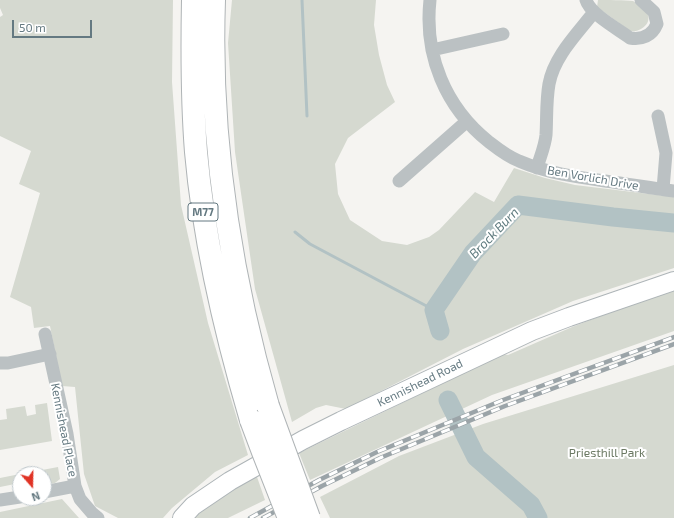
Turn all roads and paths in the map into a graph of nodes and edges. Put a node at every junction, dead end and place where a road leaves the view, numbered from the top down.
1 (193, 0) edge
2 (214, 0) edge
3 (430, 0) edge
4 (586, 0) edge
5 (641, 0) edge
6 (594, 12) junction
7 (503, 34) dead end
8 (432, 50) junction
9 (658, 116) dead end
10 (466, 122) junction
11 (537, 168) junction
12 (399, 181) dead end
13 (668, 190) edge
14 (674, 281) edge
15 (45, 334) dead end
16 (50, 354) junction
17 (0, 363) edge
18 (260, 413) junction
19 (75, 486) junction
20 (52, 490) edge
21 (12, 498) edge
22 (0, 500) edge
23 (98, 518) edge
24 (182, 518) edge
25 (289, 518) edge
26 (309, 518) edge

1 - 18 highway, M77
2 - 18 highway, M77
3 - 8 street, Ben Vorlich Drive
4 - 6 street
5 - 6 street
6 - 11 street
7 - 8 street
8 - 10 street, Ben Vorlich Drive
9 - 13 street
10 - 11 street, Ben Vorlich Drive
10 - 12 street
11 - 13 street, Ben Vorlich Drive
14 - 24 street, Kennishead Road
15 - 16 street, Kennishead Place
16 - 17 street
16 - 19 street, Kennishead Place
18 - 25 highway, M77, bridge
18 - 26 highway, M77, bridge
19 - 20 street
19 - 23 street, Kennishead Place
21 - 22 street

